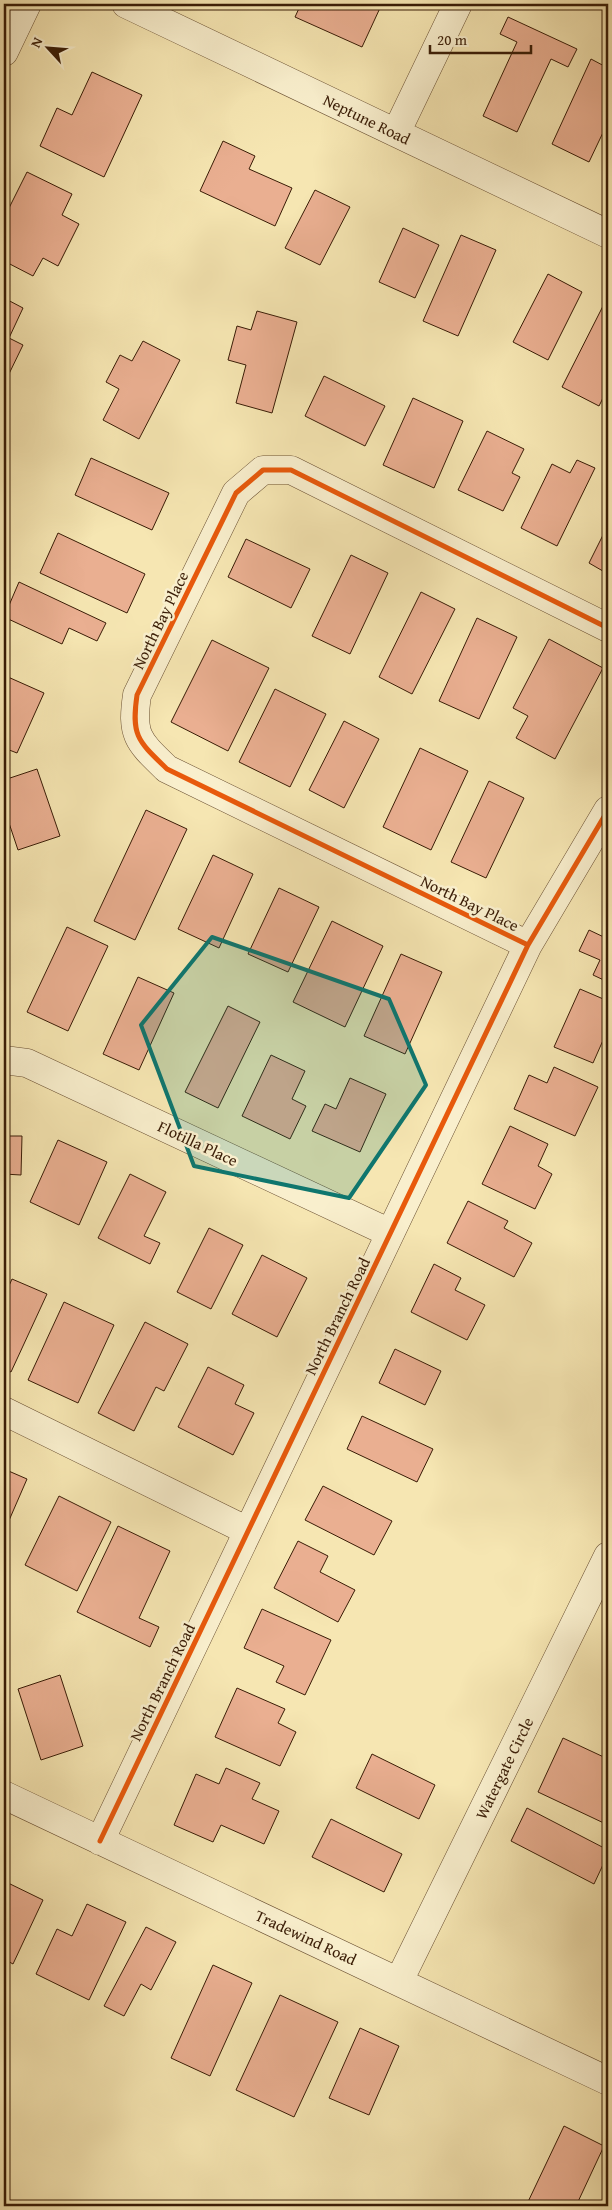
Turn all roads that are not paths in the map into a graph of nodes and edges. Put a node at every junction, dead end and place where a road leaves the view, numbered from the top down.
1 (26, 4) edge
2 (126, 4) edge
3 (458, 4) edge
4 (4, 52) edge
5 (396, 133) junction
6 (608, 234) edge
7 (608, 628) edge
8 (608, 810) edge
9 (528, 945) junction
10 (4, 1060) edge
11 (390, 1232) junction
12 (4, 1411) edge
13 (248, 1531) junction
14 (608, 1556) edge
15 (4, 1795) edge
16 (100, 1840) junction
17 (399, 1981) junction
18 (608, 2082) edge

1 - 4 street
2 - 5 street, Neptune Road
3 - 5 street
5 - 6 street, Neptune Road
7 - 9 street, North Bay Place
8 - 9 street, North Branch Road
9 - 11 street, North Branch Road
10 - 11 street, Flotilla Place
11 - 13 street, North Branch Road
12 - 13 street
13 - 16 street, North Branch Road
14 - 17 street, Watergate Circle
15 - 16 street, Tradewind Road
16 - 17 street, Tradewind Road
17 - 18 street, Tradewind Road

